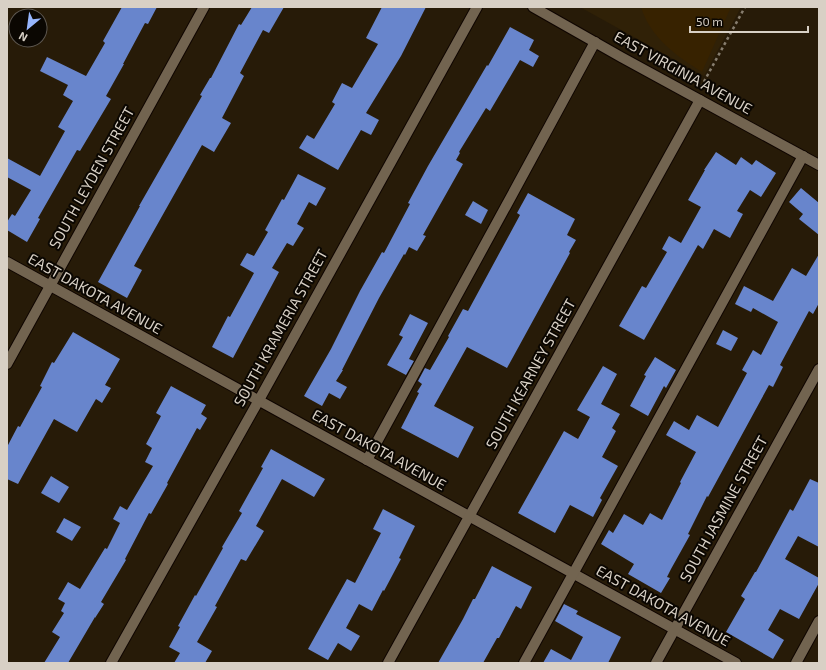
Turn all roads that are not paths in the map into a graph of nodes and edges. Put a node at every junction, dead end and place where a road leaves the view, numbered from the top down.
1 (204, 7) edge
2 (477, 7) edge
3 (533, 7) edge
4 (595, 42) junction
5 (700, 100) junction
6 (803, 156) junction
7 (819, 165) edge
8 (7, 262) edge
9 (50, 286) junction
10 (7, 364) edge
11 (819, 369) edge
12 (259, 400) junction
13 (367, 460) junction
14 (469, 517) junction
15 (574, 574) junction
16 (819, 621) edge
17 (675, 629) junction
18 (111, 663) edge
19 (388, 663) edge
20 (524, 663) edge
21 (656, 663) edge
22 (736, 663) edge
23 (796, 663) edge

1 - 9 street, SOUTH LEYDEN STREET
2 - 12 street, SOUTH KRAMERIA STREET
3 - 4 street, EAST VIRGINIA AVENUE
4 - 5 street, EAST VIRGINIA AVENUE
4 - 13 street
5 - 6 street, EAST VIRGINIA AVENUE
5 - 14 street, SOUTH KEARNEY STREET
6 - 7 street, EAST VIRGINIA AVENUE
6 - 15 street
8 - 9 street, EAST DAKOTA AVENUE
9 - 10 street, SOUTH LEYDEN STREET
9 - 12 street, EAST DAKOTA AVENUE
11 - 17 street, SOUTH JASMINE STREET
12 - 13 street, EAST DAKOTA AVENUE
12 - 18 street, SOUTH KRAMERIA STREET
13 - 14 street, EAST DAKOTA AVENUE
14 - 15 street, EAST DAKOTA AVENUE
14 - 19 street, SOUTH KEARNEY STREET
15 - 17 street, EAST DAKOTA AVENUE
15 - 20 street
16 - 23 street
17 - 21 street, SOUTH JASMINE STREET
17 - 22 street, EAST DAKOTA AVENUE

